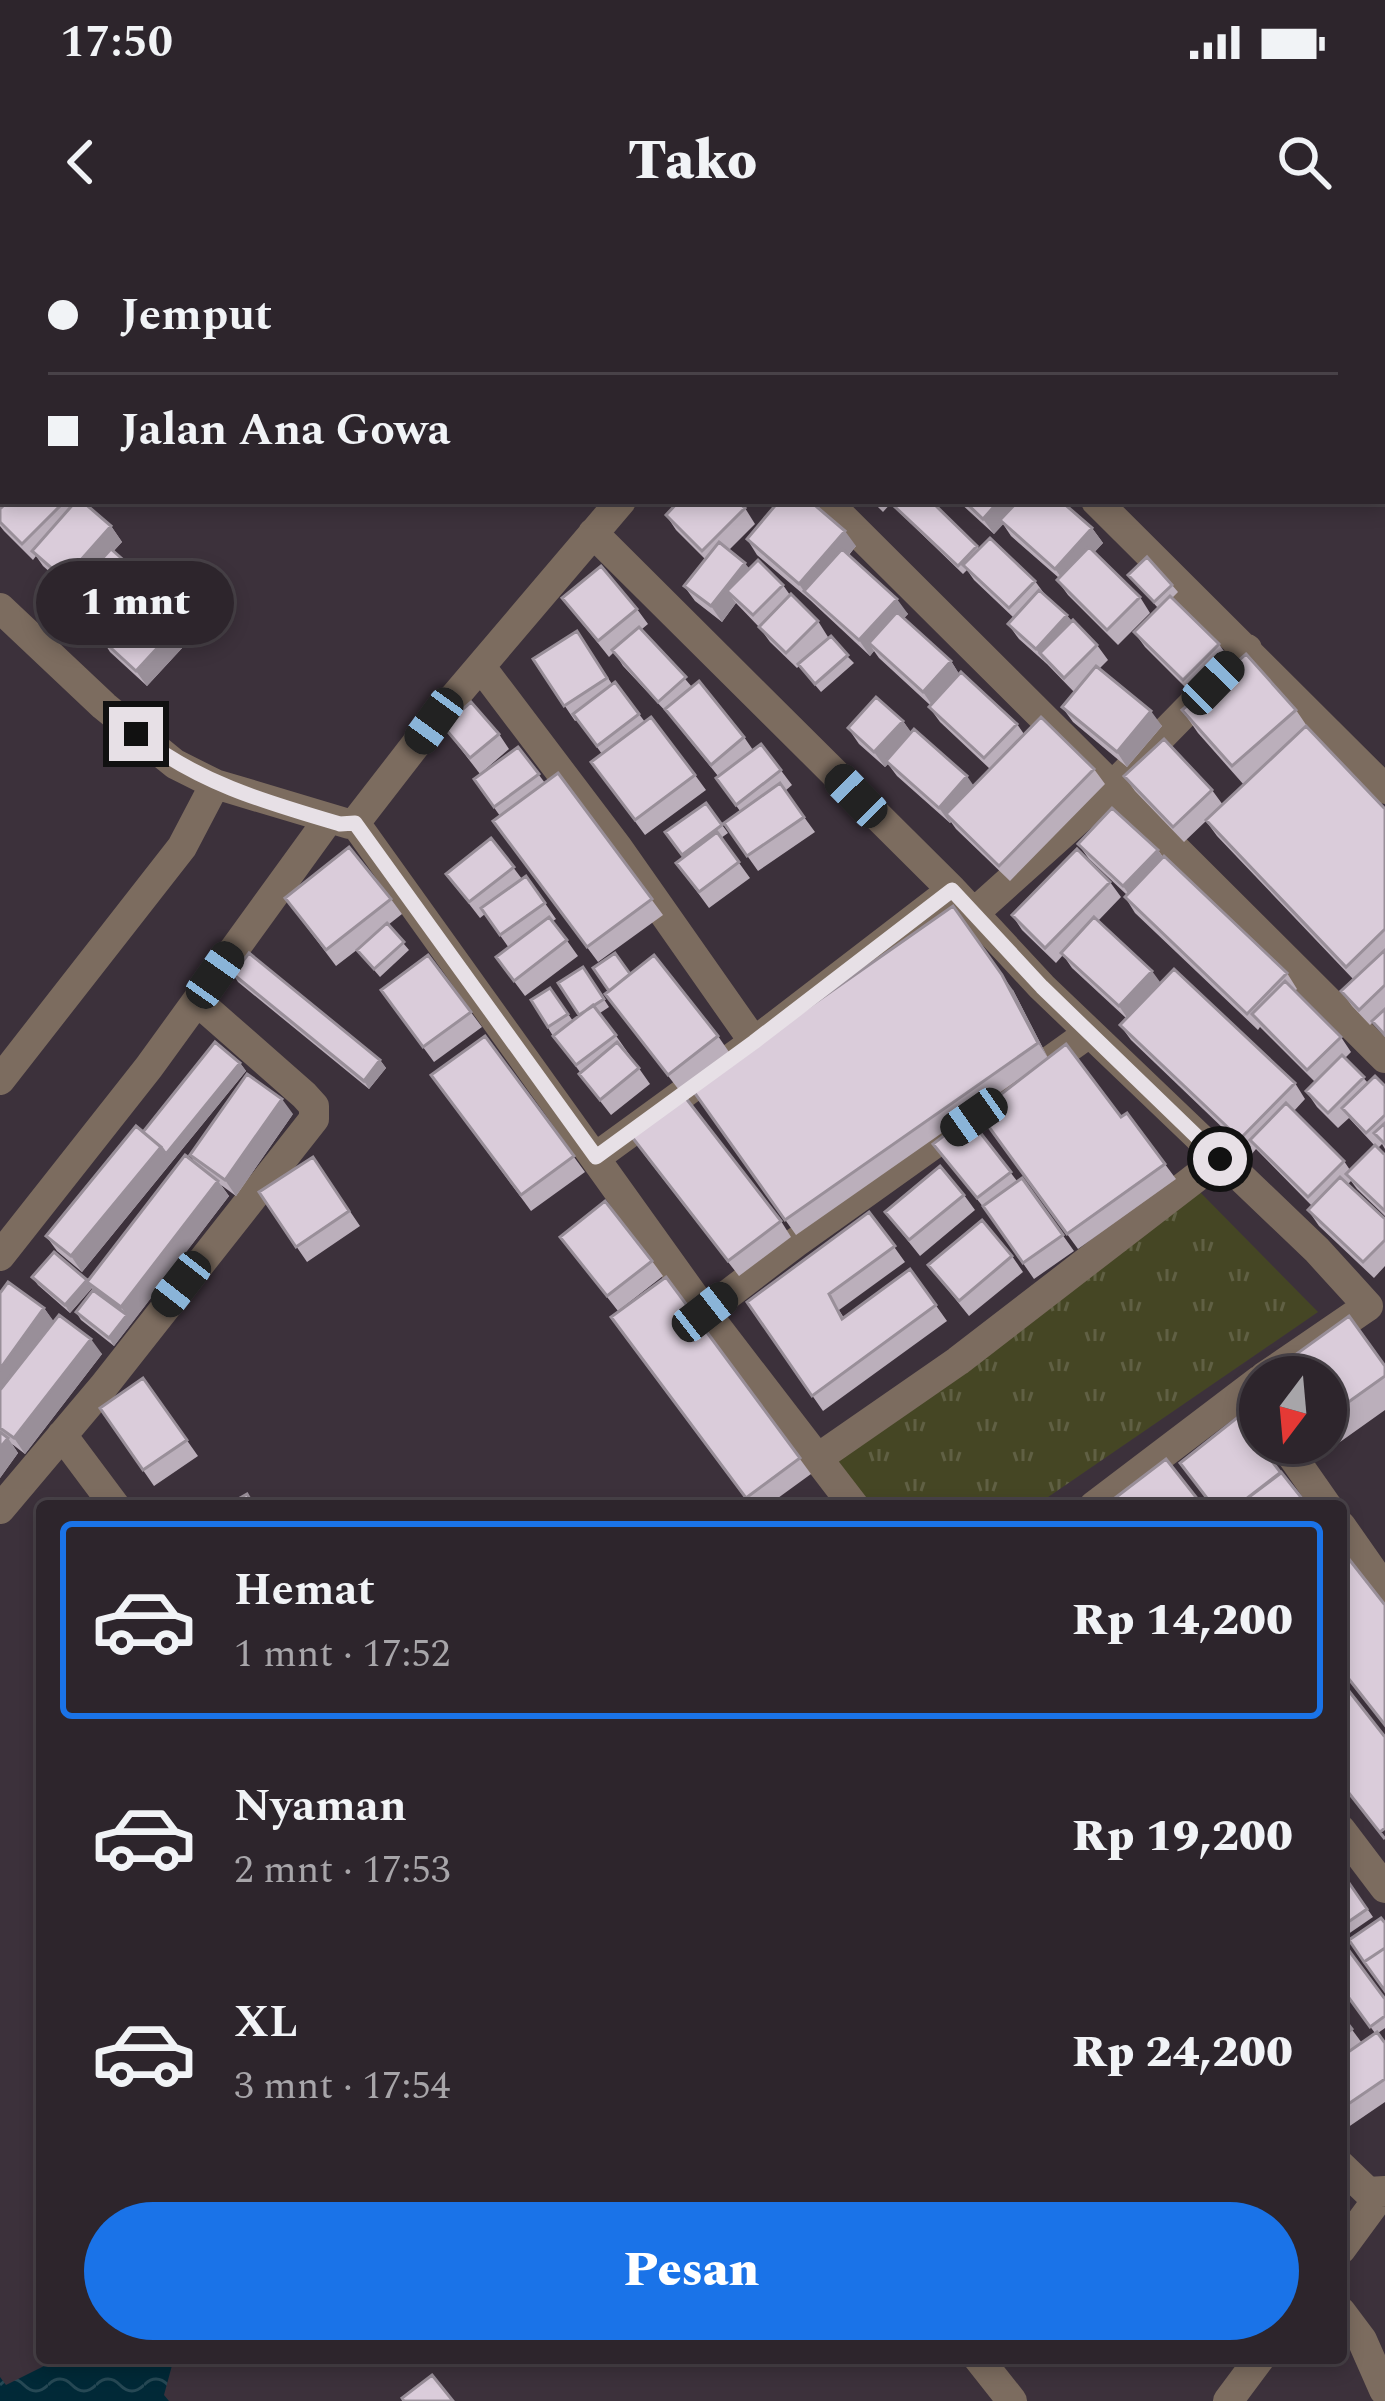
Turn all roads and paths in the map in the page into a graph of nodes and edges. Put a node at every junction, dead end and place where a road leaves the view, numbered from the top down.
1 (618, 504) edge
2 (829, 504) edge
3 (1099, 504) edge
4 (593, 533) junction
5 (0, 608) edge
6 (1246, 649) junction
7 (481, 668) junction
8 (215, 784) junction
9 (1112, 786) junction
10 (1385, 789) edge
11 (342, 822) junction
12 (952, 890) junction
13 (973, 914) junction
14 (197, 1001) junction
15 (1089, 1034) junction
16 (754, 1042) junction
17 (1385, 1058) edge
18 (0, 1080) edge
19 (596, 1157) junction
20 (1220, 1159) junction
21 (0, 1256) edge
22 (1380, 1306) edge
23 (705, 1312) junction
24 (1306, 1356) edge
25 (1239, 1402) edge
26 (62, 1436) junction
27 (818, 1458) junction
28 (1298, 1464) edge
29 (110, 1500) edge
30 (850, 1500) edge
31 (1103, 1500) edge
32 (1323, 1500) edge
33 (0, 1509) edge
34 (1347, 1535) edge
35 (1385, 1589) edge
36 (1347, 1838) edge
37 (1385, 1888) edge
38 (1347, 2172) edge
39 (1384, 2192) edge
40 (1347, 2241) edge
41 (1347, 2320) edge
42 (983, 2364) edge
43 (1384, 2391) edge
44 (1012, 2401) edge
45 (1367, 2401) edge

1 - 4 street
2 - 9 street
3 - 6 street
4 - 7 street
4 - 12 street
5 - 8 street
6 - 9 street
6 - 10 street
7 - 11 street
7 - 16 street
8 - 11 street
8 - 18 street
9 - 13 street
9 - 17 street
11 - 14 street
11 - 19 street
12 - 13 street
12 - 16 street
13 - 15 street
14 - 21 street
14 - 26 street
15 - 20 street
15 - 23 street
16 - 19 street
19 - 23 street
20 - 22 street
20 - 27 street
22 - 24 street
23 - 27 street
25 - 31 street
26 - 29 street
26 - 33 street
27 - 30 street
28 - 32 street
34 - 35 street
36 - 37 street
38 - 39 street
39 - 40 street
41 - 43 street
42 - 44 street
43 - 45 street

